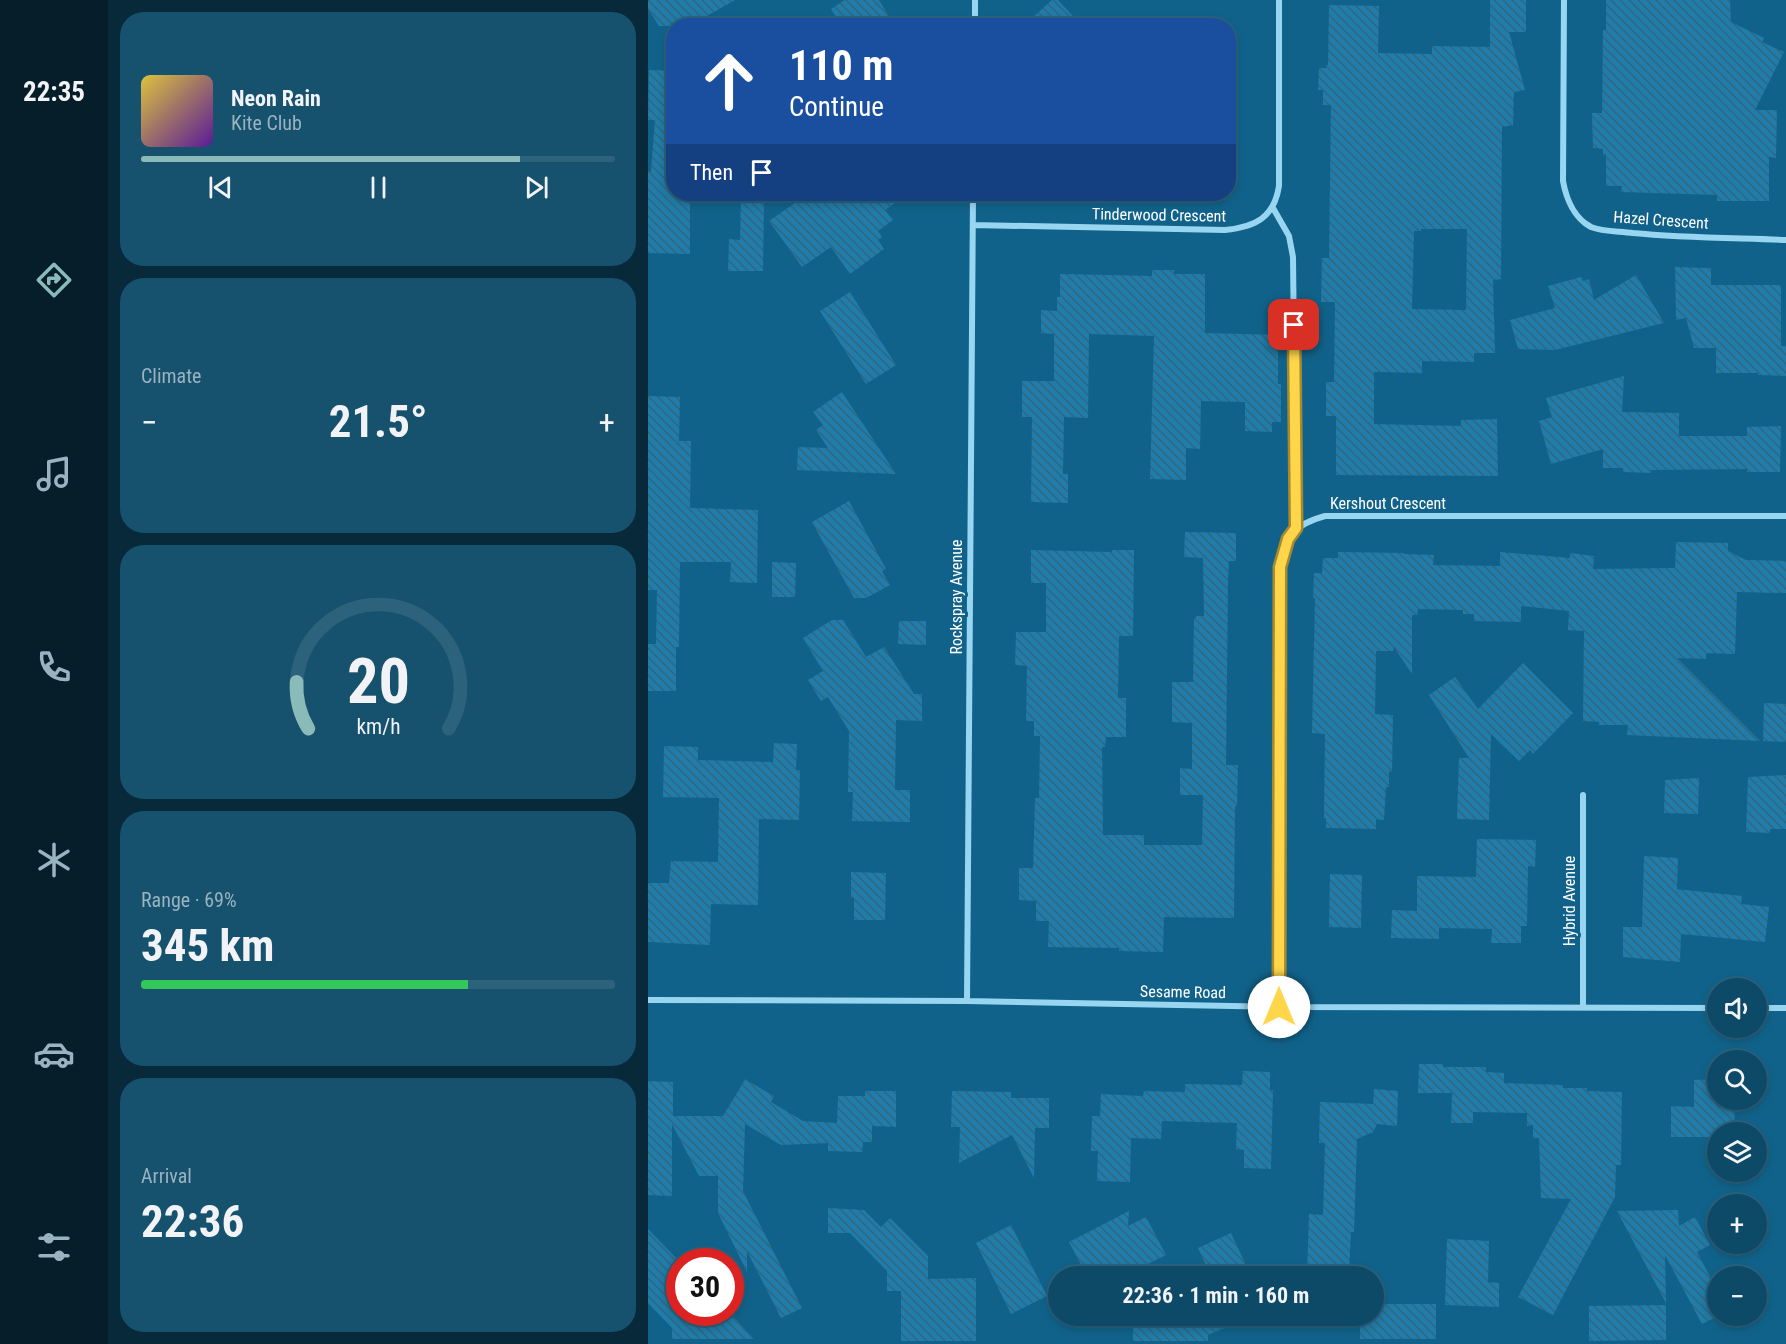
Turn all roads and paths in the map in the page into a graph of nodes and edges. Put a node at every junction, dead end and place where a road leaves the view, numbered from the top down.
1 (975, 0) edge
2 (1280, 0) edge
3 (1564, 0) edge
4 (975, 18) edge
5 (973, 201) edge
6 (1273, 208) junction
7 (973, 225) junction
8 (1786, 240) edge
9 (1786, 516) edge
10 (1296, 528) junction
11 (1583, 795) dead end
12 (648, 1000) edge
13 (967, 1002) junction
14 (1279, 1007) junction
15 (1582, 1007) junction
16 (1707, 1008) edge
17 (1767, 1008) edge
18 (1786, 1008) edge

1 - 4 street
2 - 6 street
3 - 8 street, Hazel Crescent
5 - 7 street, Rockspray Avenue
6 - 7 street, Tinderwood Crescent
6 - 10 street
7 - 13 street, Rockspray Avenue
9 - 10 street, Kershout Crescent
10 - 14 street
11 - 15 street, Hybrid Avenue
12 - 13 street, Sesame Road
13 - 14 street, Sesame Road
14 - 15 street, Sesame Road
15 - 16 street, Sesame Road
17 - 18 street

